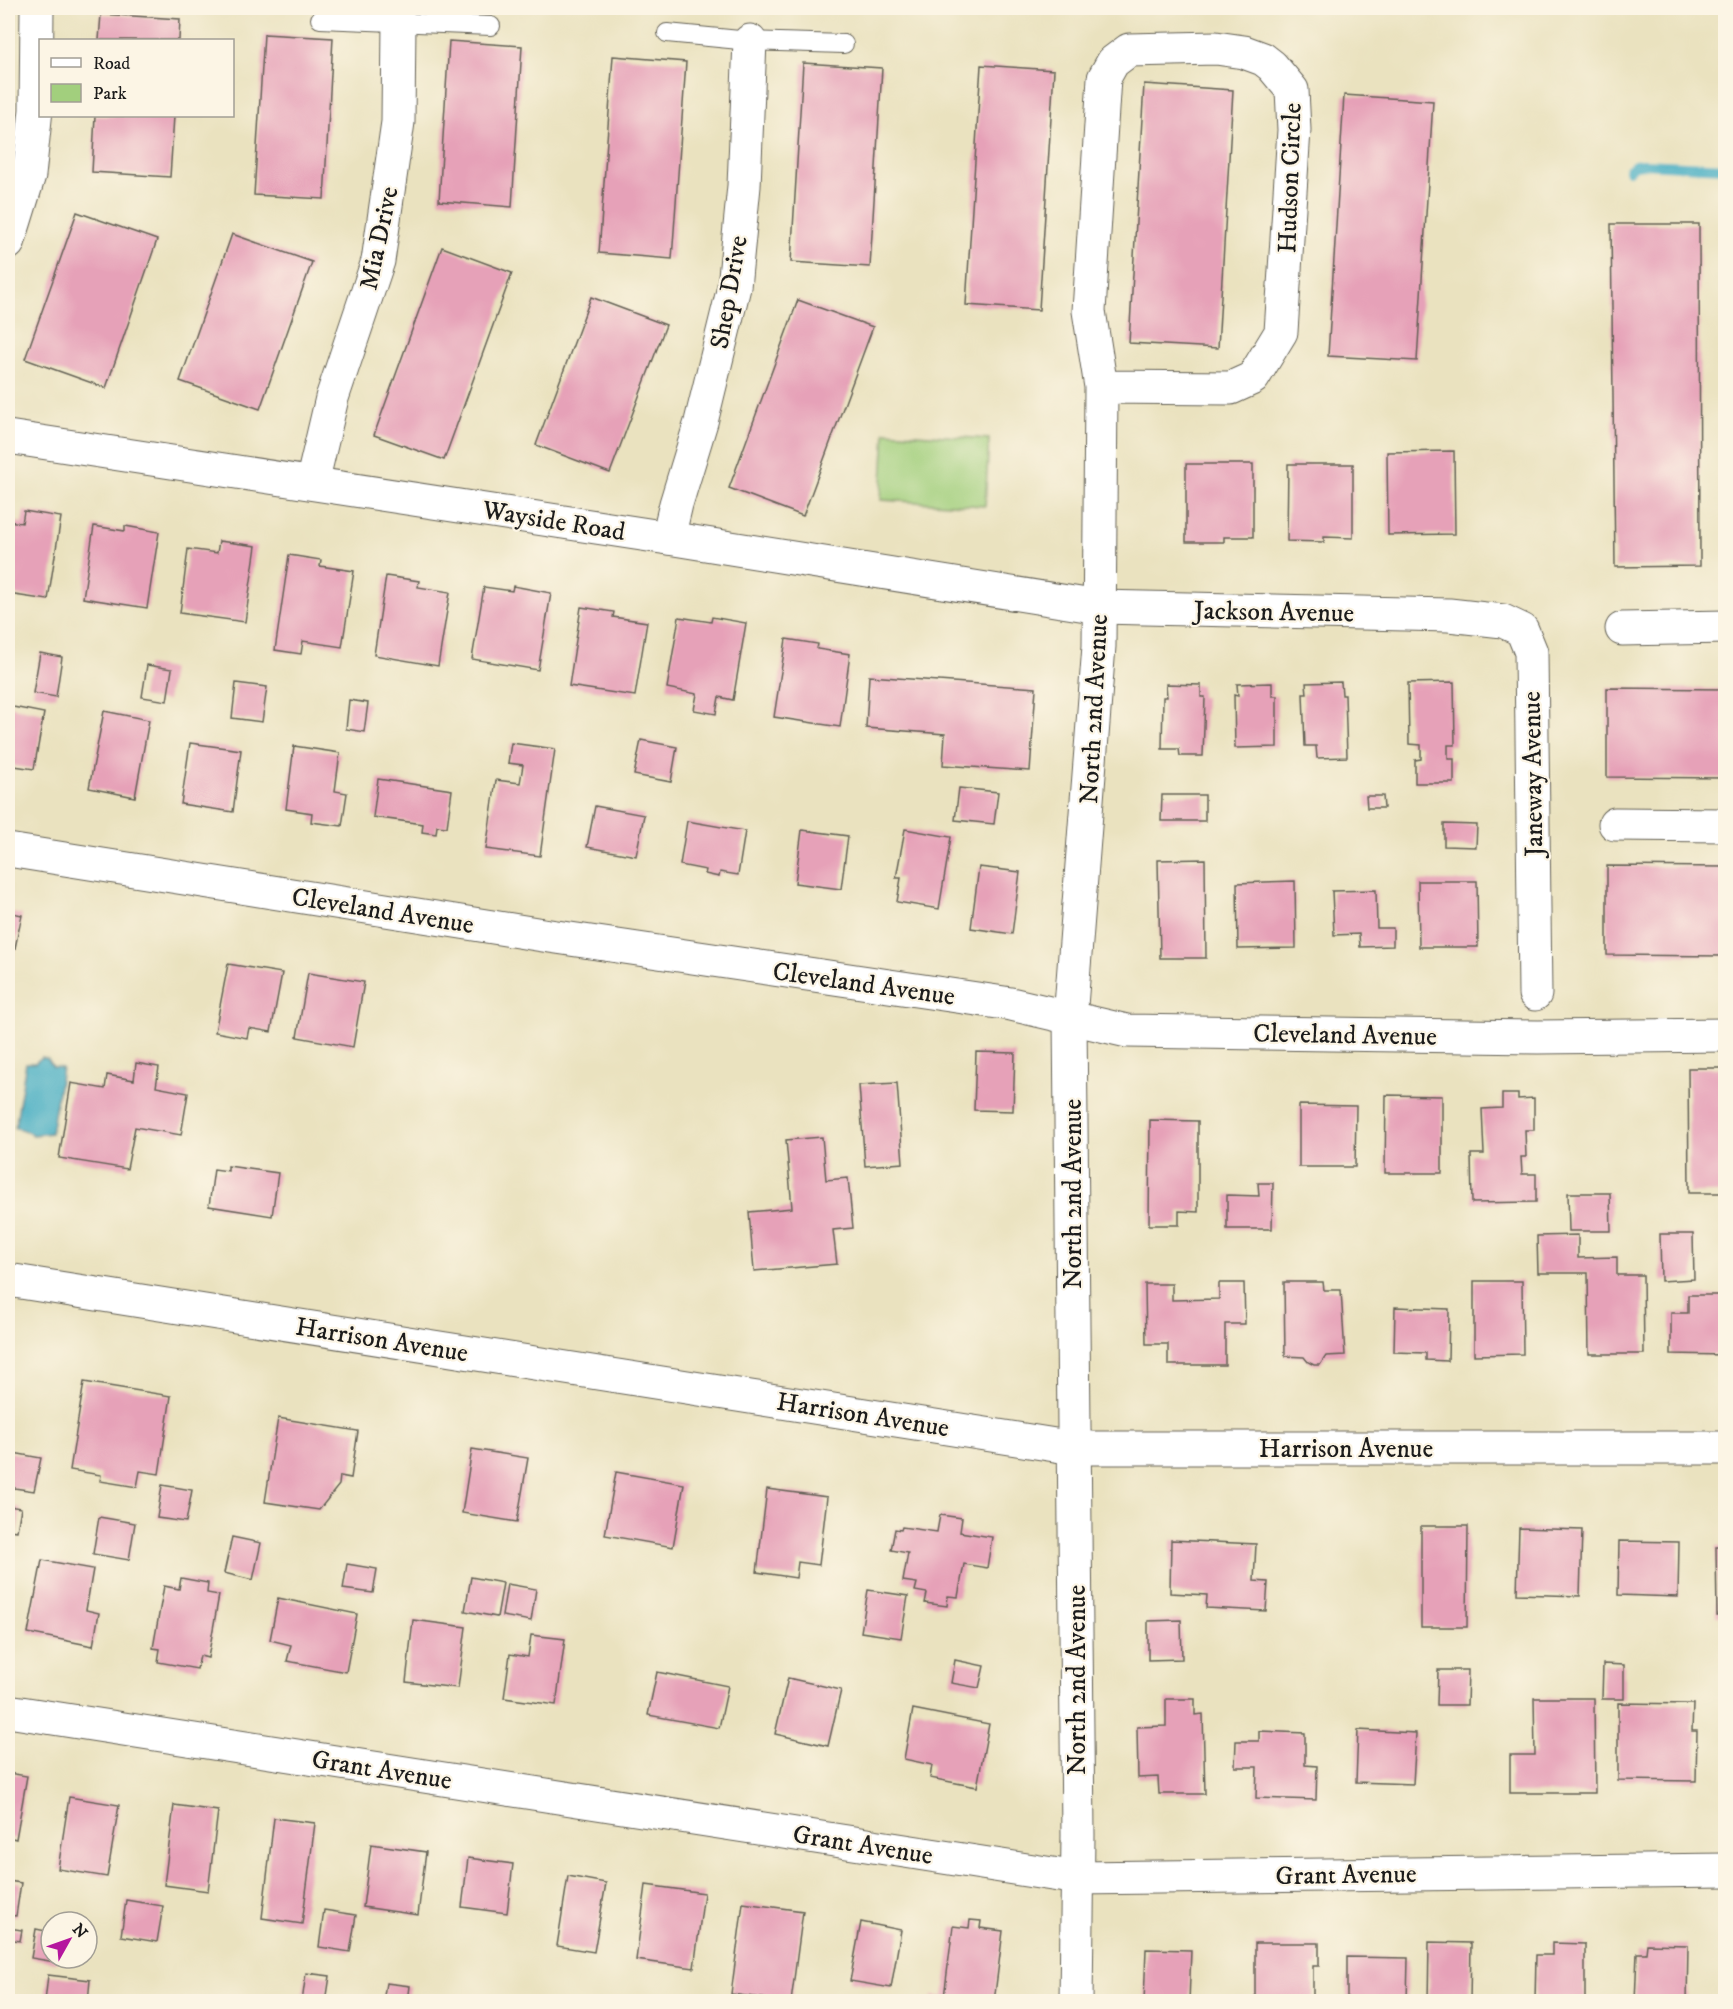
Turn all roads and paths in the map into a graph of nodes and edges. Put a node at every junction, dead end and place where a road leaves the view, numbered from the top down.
1 (37, 8) edge
2 (320, 19) dead end
3 (399, 21) junction
4 (491, 26) dead end
5 (667, 33) dead end
6 (750, 41) junction
7 (844, 44) dead end
8 (8, 243) edge
9 (1101, 387) junction
10 (8, 437) edge
11 (312, 483) junction
12 (668, 538) junction
13 (1099, 607) junction
14 (1449, 615) joint
15 (1725, 627) edge
16 (1622, 628) dead end
17 (1615, 824) dead end
18 (1725, 825) edge
19 (8, 850) edge
20 (1535, 994) dead end
21 (1071, 1018) junction
22 (1725, 1035) edge
23 (8, 1280) edge
24 (1074, 1448) junction
25 (1725, 1448) edge
26 (8, 1711) edge
27 (1725, 1870) edge
28 (1078, 1878) junction
29 (1076, 2001) edge

1 - 8 street
2 - 3 lane
3 - 4 lane
3 - 11 street, Mia Drive
5 - 6 lane
6 - 7 lane
6 - 12 street, Shep Drive
9 - 9 street, Hudson Circle
9 - 13 street, North 2nd Avenue
10 - 11 street, Wayside Road
11 - 12 street, Wayside Road
12 - 13 street, Wayside Road
13 - 14 street, Jackson Avenue
13 - 21 street, North 2nd Avenue
14 - 20 street, Janeway Avenue
15 - 16 street
17 - 18 street
19 - 21 street, Cleveland Avenue
21 - 22 street, Cleveland Avenue
21 - 24 street, North 2nd Avenue
23 - 24 street, Harrison Avenue
24 - 25 street, Harrison Avenue
24 - 28 street, North 2nd Avenue
26 - 28 street, Grant Avenue
27 - 28 street, Grant Avenue
28 - 29 street, North 2nd Avenue

